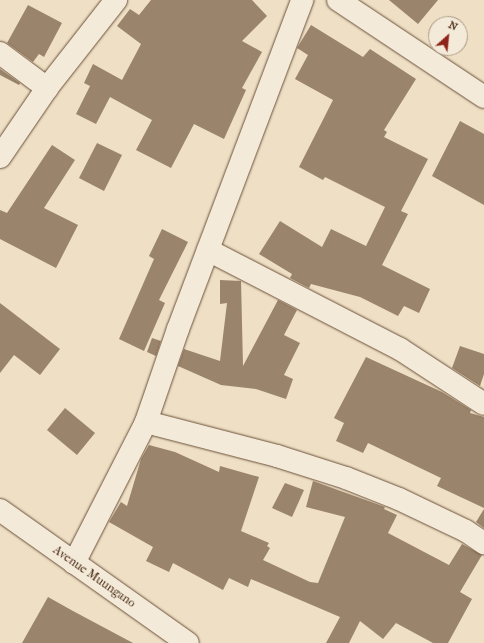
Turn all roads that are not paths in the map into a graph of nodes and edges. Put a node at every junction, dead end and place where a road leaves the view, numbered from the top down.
1 (116, 0) edge
2 (302, 0) edge
3 (338, 0) edge
4 (0, 53) edge
5 (47, 88) junction
6 (484, 97) edge
7 (0, 157) edge
8 (208, 250) junction
9 (484, 404) edge
10 (146, 422) junction
11 (0, 510) edge
12 (484, 543) edge
13 (74, 563) junction
14 (188, 643) edge

1 - 5 street
2 - 8 street
3 - 6 street
4 - 5 street
5 - 7 street
8 - 9 street
8 - 10 street
10 - 12 street
10 - 13 street
11 - 13 street, Avenue Muungano
13 - 14 street, Avenue Muungano

